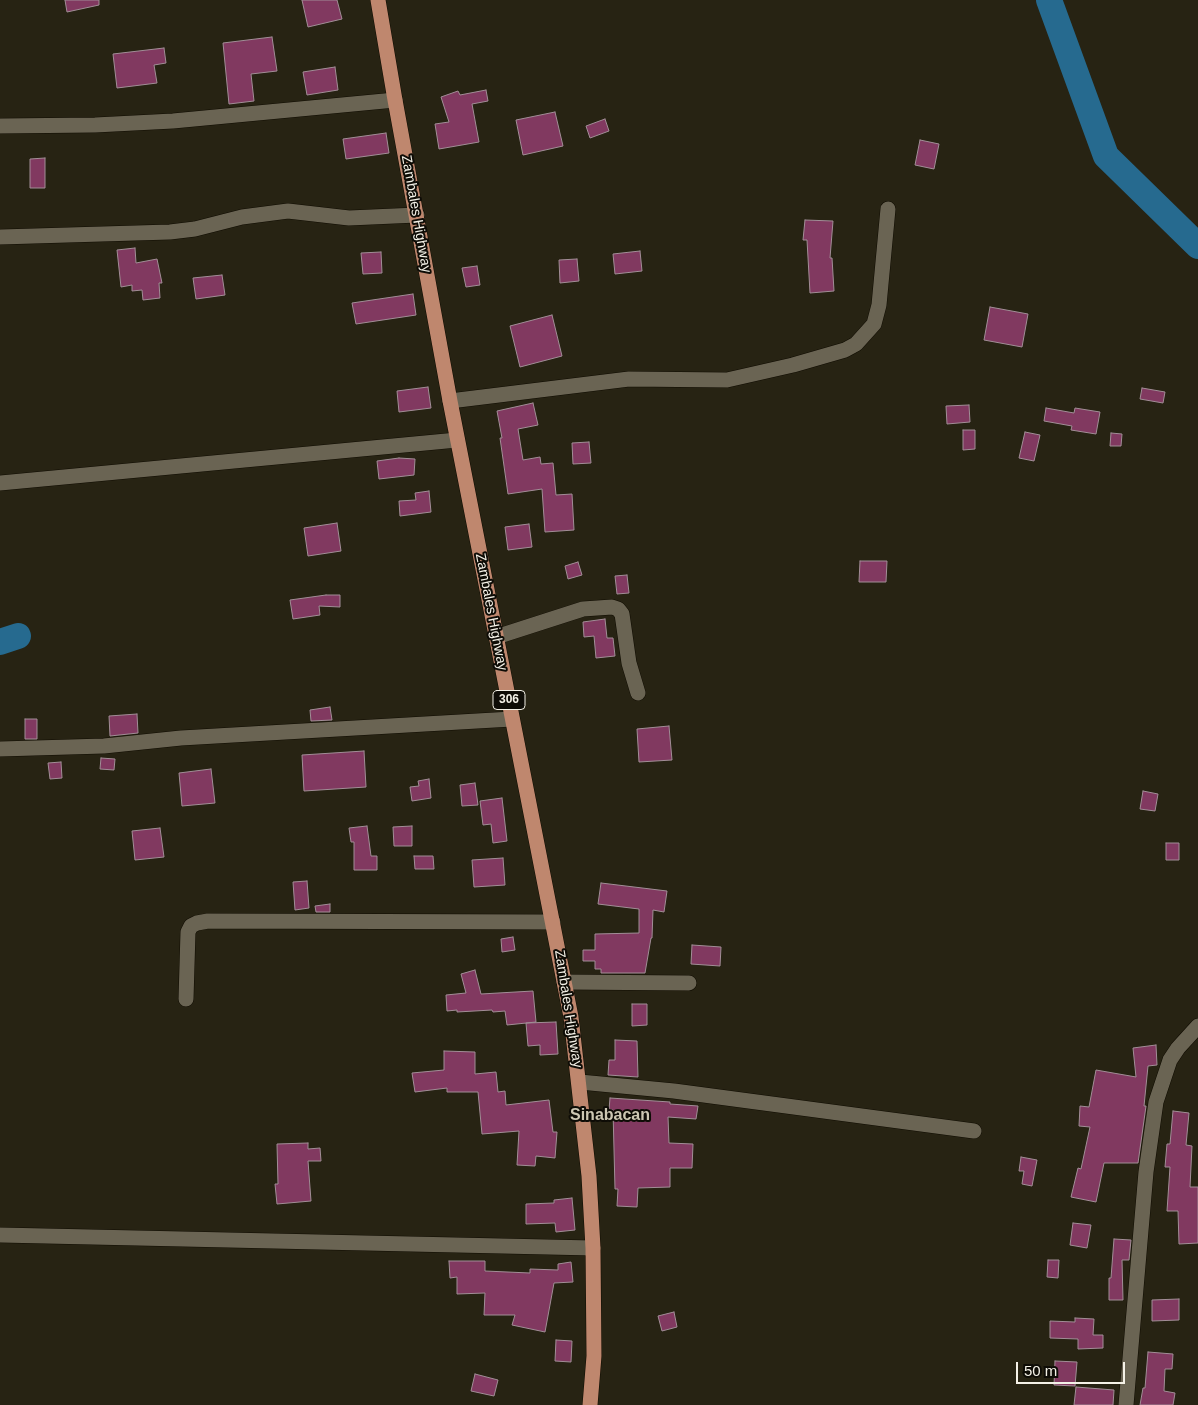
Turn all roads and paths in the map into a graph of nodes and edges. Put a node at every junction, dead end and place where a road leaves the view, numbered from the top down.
1 (378, 0) edge
2 (395, 100) junction
3 (0, 126) edge
4 (888, 209) dead end
5 (417, 215) junction
6 (0, 237) edge
7 (450, 401) junction
8 (457, 440) junction
9 (0, 483) edge
10 (496, 637) junction
11 (638, 693) dead end
12 (512, 719) junction
13 (0, 749) edge
14 (553, 922) junction
15 (564, 982) junction
16 (689, 983) dead end
17 (186, 999) dead end
18 (1198, 1026) edge
19 (580, 1082) junction
20 (974, 1131) dead end
21 (0, 1235) edge
22 (593, 1248) junction
23 (590, 1405) edge
24 (1126, 1405) edge

1 - 2 main road, Zambales Highway / 306
2 - 3 street
2 - 5 main road, Zambales Highway / 306
4 - 7 street
5 - 6 street
5 - 7 main road, Zambales Highway / 306
7 - 8 main road, Zambales Highway / 306
8 - 9 street
8 - 10 main road, Zambales Highway / 306
10 - 11 street
10 - 12 main road, Zambales Highway / 306
12 - 13 street
12 - 14 main road, Zambales Highway / 306
14 - 15 main road, Zambales Highway / 306
14 - 17 street
15 - 16 street
15 - 19 main road, Zambales Highway / 306
18 - 24 street
19 - 20 street
19 - 22 main road, Zambales Highway / 306
21 - 22 street
22 - 23 main road, Zambales Highway / 306

